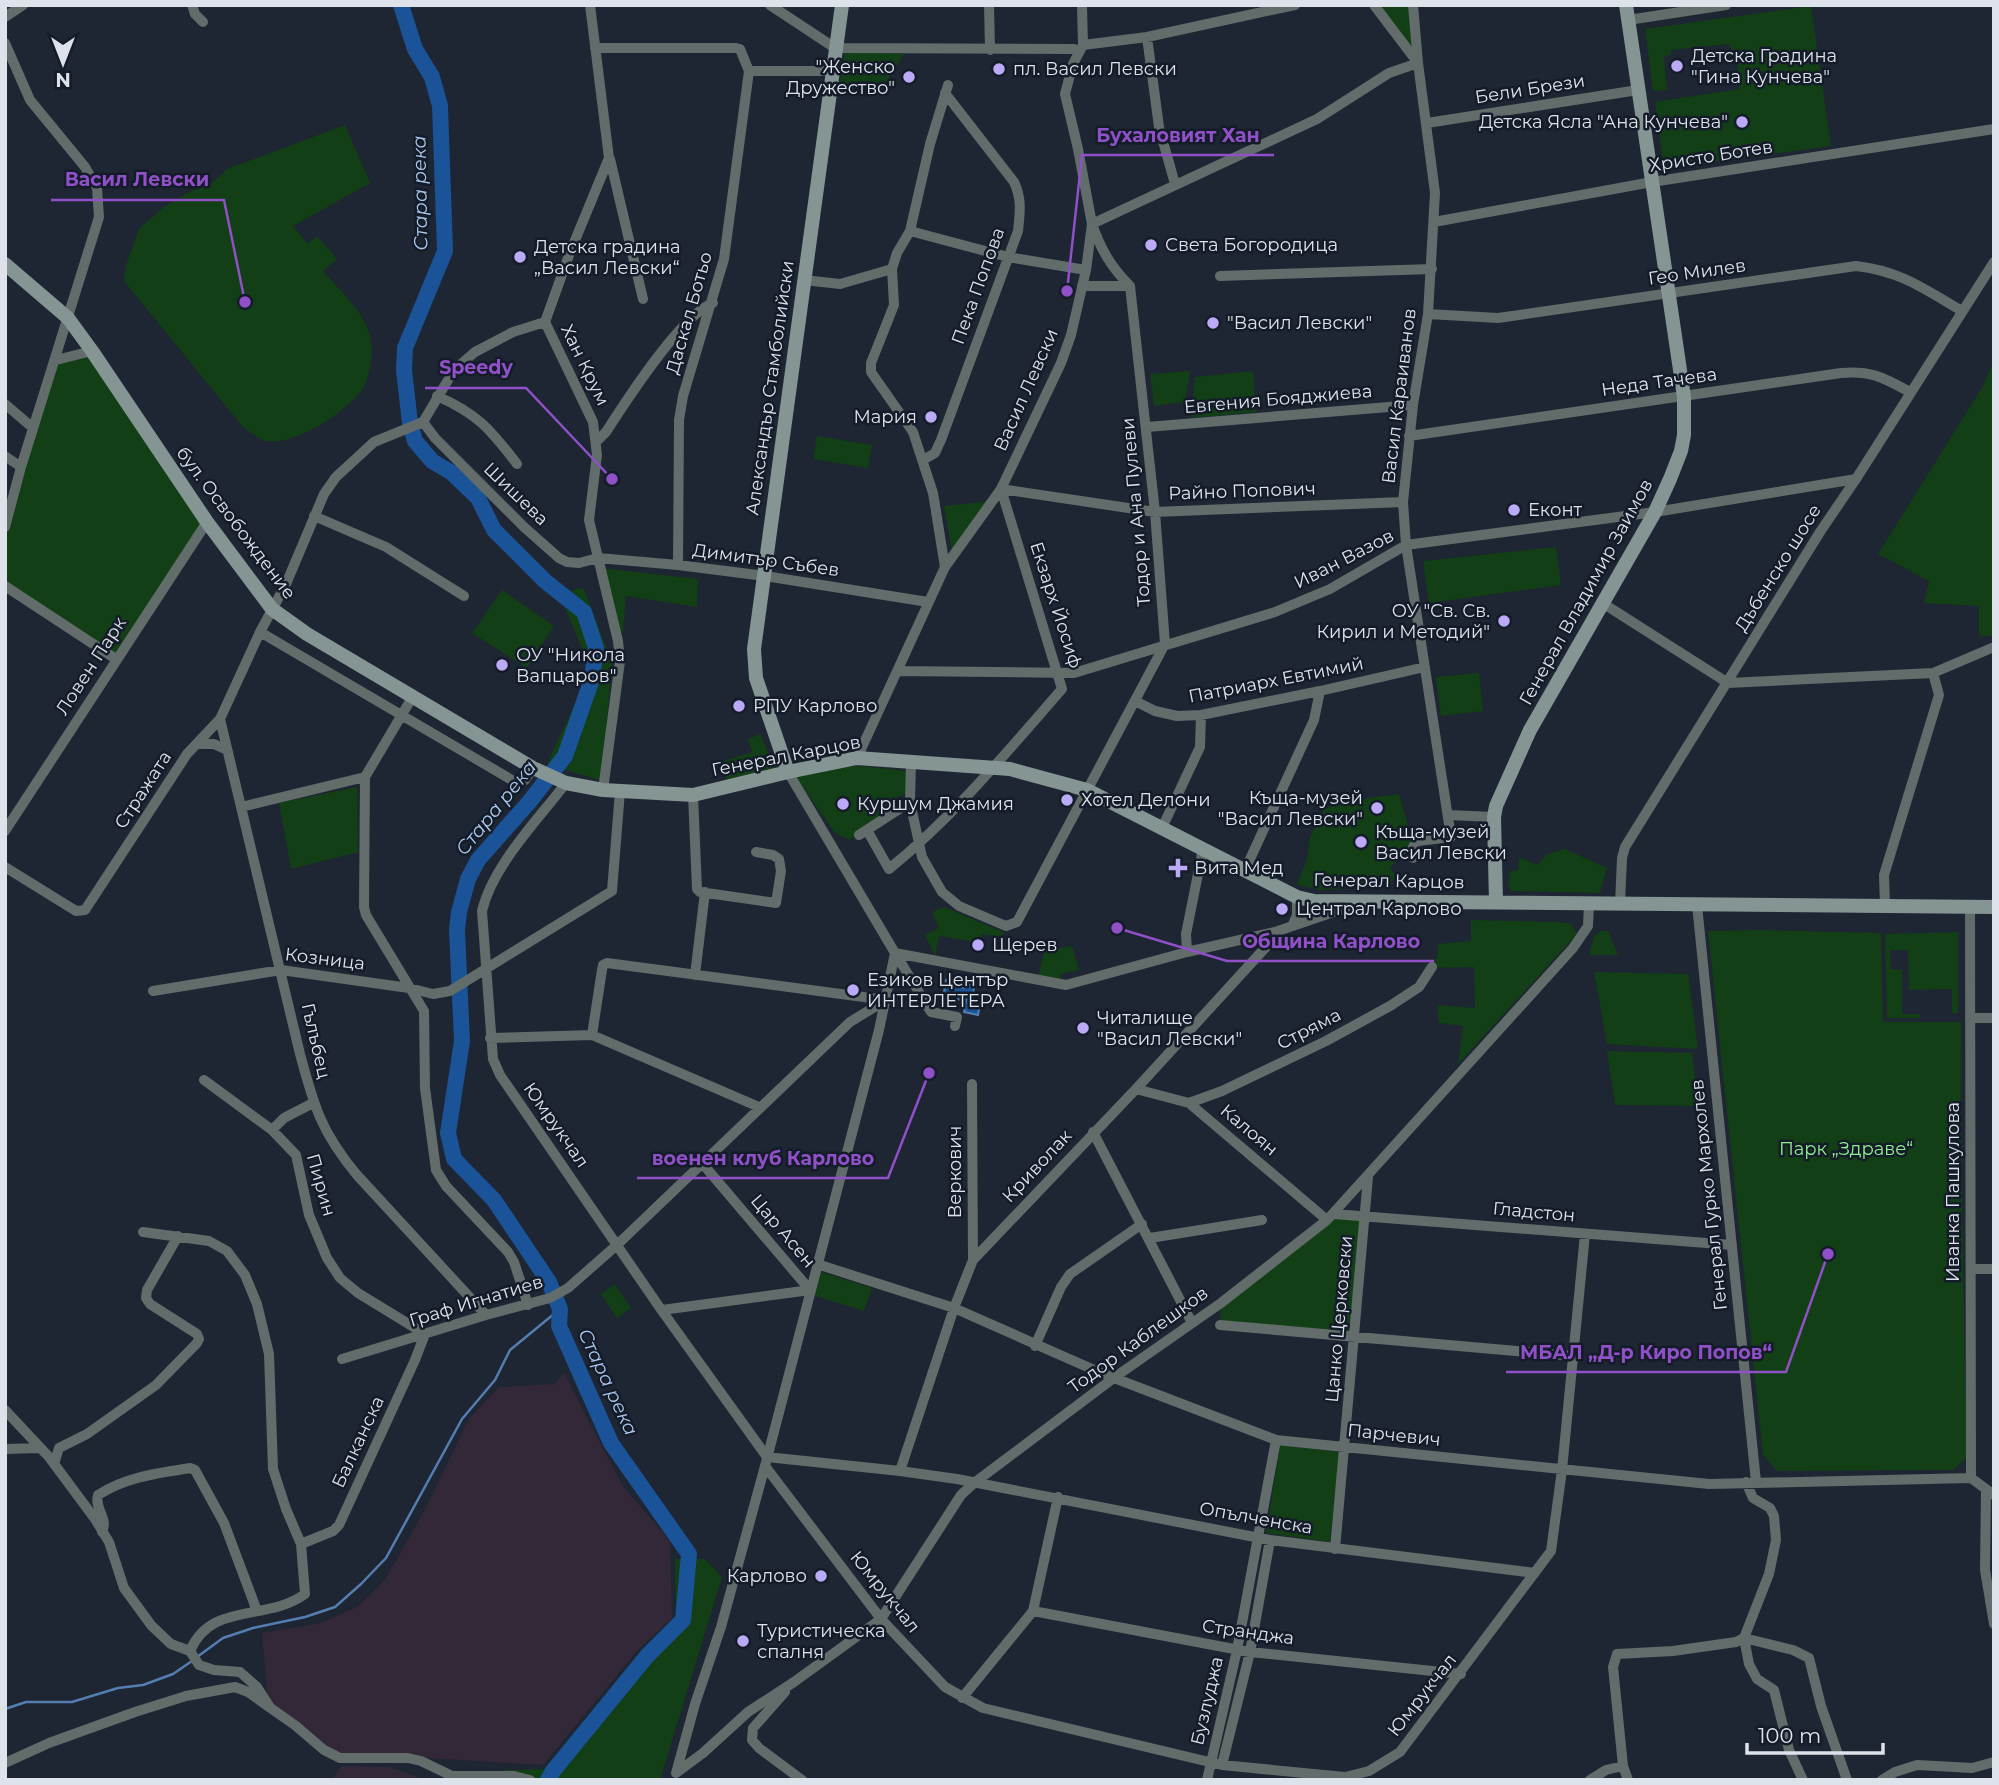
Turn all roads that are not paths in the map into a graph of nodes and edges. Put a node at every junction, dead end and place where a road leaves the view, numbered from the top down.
1 (23, 5) edge
2 (192, 5) edge
3 (590, 5) edge
4 (770, 5) edge
5 (842, 5) edge
6 (989, 5) edge
7 (1082, 5) edge
8 (1296, 5) edge
9 (1374, 5) edge
10 (1413, 5) edge
11 (1726, 5) edge
12 (1720, 6) edge
13 (1627, 13) edge
14 (5, 17) edge
15 (203, 22) dead end
16 (1147, 37) junction
17 (5, 43) edge
18 (1078, 47) junction
19 (595, 48) junction
20 (835, 48) junction
21 (990, 50) junction
22 (1418, 63) junction
23 (749, 71) junction
24 (832, 71) junction
25 (1638, 90) junction
26 (1427, 123) junction
27 (1994, 129) edge
28 (609, 158) junction
29 (1652, 182) junction
30 (1175, 184) junction
31 (1434, 222) junction
32 (1092, 224) junction
33 (910, 231) junction
34 (1008, 257) junction
35 (1994, 262) edge
36 (5, 264) edge
37 (892, 269) junction
38 (1432, 269) junction
39 (1086, 270) junction
40 (1220, 276) dead end
41 (804, 280) junction
42 (1082, 286) junction
43 (1130, 286) junction
44 (1669, 293) junction
45 (643, 299) dead end
46 (713, 303) junction
47 (1962, 311) junction
48 (1428, 314) junction
49 (68, 318) junction
50 (545, 322) junction
51 (92, 351) junction
52 (56, 360) junction
53 (1910, 392) junction
54 (437, 396) junction
55 (1684, 397) junction
56 (5, 404) edge
57 (1413, 405) junction
58 (421, 423) junction
59 (1147, 427) junction
60 (33, 428) junction
61 (1409, 436) junction
62 (596, 442) junction
63 (5, 456) edge
64 (923, 460) junction
65 (517, 464) dead end
66 (21, 467) junction
67 (1856, 479) junction
68 (1001, 489) junction
69 (1403, 502) junction
70 (1155, 512) junction
71 (1655, 512) junction
72 (314, 516) junction
73 (207, 522) junction
74 (5, 527) edge
75 (1406, 545) junction
76 (598, 558) junction
77 (678, 565) junction
78 (945, 567) junction
79 (765, 576) junction
80 (5, 586) edge
81 (464, 596) dead end
82 (928, 603) junction
83 (1604, 604) junction
84 (272, 609) junction
85 (260, 632) junction
86 (1165, 644) junction
87 (1994, 647) edge
88 (116, 659) junction
89 (1425, 667) junction
90 (897, 671) junction
91 (1933, 673) junction
92 (1059, 674) junction
93 (1728, 683) junction
94 (1320, 691) junction
95 (413, 696) junction
96 (1135, 701) junction
97 (400, 715) junction
98 (1201, 715) junction
99 (220, 719) junction
100 (199, 744) junction
101 (228, 750) junction
102 (857, 758) junction
103 (911, 761) junction
104 (996, 767) junction
105 (533, 768) junction
106 (788, 772) junction
107 (365, 777) junction
108 (566, 783) junction
109 (603, 790) junction
110 (1087, 790) junction
111 (620, 791) junction
112 (693, 795) junction
113 (910, 802) junction
114 (241, 807) junction
115 (1448, 815) junction
116 (1494, 817) junction
117 (1162, 828) junction
118 (5, 831) edge
119 (919, 844) junction
120 (1203, 849) junction
121 (756, 852) dead end
122 (1413, 858) dead end
123 (5, 867) edge
124 (1245, 870) junction
125 (705, 892) junction
126 (1297, 897) junction
127 (1366, 901) junction
128 (1496, 902) junction
129 (1589, 904) junction
130 (1620, 904) junction
131 (1696, 905) junction
132 (1885, 906) junction
133 (1970, 906) junction
134 (1994, 907) edge
135 (1293, 924) junction
136 (1275, 932) junction
137 (1187, 952) junction
138 (895, 953) junction
139 (1432, 967) dead end
140 (485, 968) junction
141 (281, 970) junction
142 (696, 970) junction
143 (409, 988) junction
144 (153, 990) dead end
145 (886, 1000) junction
146 (1970, 1018) junction
147 (1994, 1018) edge
148 (955, 1026) dead end
149 (592, 1035) junction
150 (490, 1038) junction
151 (204, 1080) dead end
152 (972, 1084) dead end
153 (1136, 1089) junction
154 (313, 1103) junction
155 (1189, 1103) junction
156 (759, 1107) junction
157 (272, 1130) junction
158 (1093, 1132) junction
159 (702, 1163) junction
160 (1368, 1177) junction
161 (1366, 1216) junction
162 (1330, 1217) junction
163 (1262, 1220) dead end
164 (1142, 1224) junction
165 (143, 1232) dead end
166 (1585, 1234) junction
167 (178, 1236) junction
168 (1150, 1238) junction
169 (618, 1244) junction
170 (1732, 1245) junction
171 (973, 1260) junction
172 (817, 1265) junction
173 (1971, 1269) junction
174 (1994, 1269) edge
175 (810, 1290) junction
176 (528, 1305) junction
177 (954, 1308) junction
178 (662, 1310) junction
179 (486, 1315) junction
180 (1192, 1322) junction
181 (1220, 1325) dead end
182 (425, 1334) junction
183 (1355, 1336) junction
184 (1035, 1346) junction
185 (1573, 1356) junction
186 (342, 1359) dead end
187 (1115, 1377) junction
188 (5, 1410) edge
189 (1276, 1440) junction
190 (40, 1448) junction
191 (1345, 1448) junction
192 (5, 1449) edge
193 (766, 1462) junction
194 (1001, 1462) junction
195 (54, 1464) junction
196 (1562, 1470) junction
197 (900, 1471) junction
198 (1971, 1478) junction
199 (1751, 1482) junction
200 (974, 1483) junction
201 (996, 1488) junction
202 (1990, 1492) edge
203 (1058, 1497) junction
204 (103, 1532) junction
205 (1257, 1537) junction
206 (1270, 1540) junction
207 (301, 1544) junction
208 (1335, 1549) junction
209 (1535, 1573) junction
210 (257, 1611) junction
211 (1032, 1611) junction
212 (881, 1619) junction
213 (1994, 1624) edge
214 (1744, 1638) junction
215 (1237, 1650) junction
216 (1250, 1652) junction
217 (193, 1657) junction
218 (1461, 1674) junction
219 (794, 1682) junction
220 (962, 1698) junction
221 (270, 1709) junction
222 (1994, 1762) edge
223 (5, 1763) edge
224 (1216, 1765) junction
225 (1623, 1766) junction
226 (502, 1778) edge
227 (801, 1779) edge
228 (530, 1780) edge
229 (1207, 1780) edge
230 (1590, 1780) edge
231 (1628, 1780) edge
232 (1803, 1780) edge
233 (1847, 1780) edge
234 (1882, 1780) edge

1 - 14 street
2 - 15 street
3 - 19 street, Хан Крум
4 - 20 street
5 - 20 main road, Александър Стамболийски
6 - 21 street
7 - 18 street, Васил Левски
8 - 16 street
9 - 22 street, Васил Караиванов
10 - 22 street, Васил Караиванов
11 - 12 street
12 - 13 street
13 - 25 main road, Генерал Владимир Заимов
16 - 18 street
16 - 30 street
17 - 49 street
18 - 21 street
18 - 32 street, Васил Левски
19 - 23 street
19 - 28 street, Хан Крум
20 - 21 street
20 - 24 main road, Александър Стамболийски
22 - 26 street, Васил Караиванов
22 - 30 street
23 - 24 street
23 - 46 street, Даскал Ботьо
24 - 41 main road, Александър Стамболийски
25 - 26 street, Бели Брези
25 - 29 main road, Генерал Владимир Заимов
26 - 31 street, Васил Караиванов
27 - 29 street, Христо Ботев
28 - 45 street
28 - 50 street, Хан Крум
29 - 31 street, Христо Ботев
29 - 44 main road, Генерал Владимир Заимов
30 - 32 street
31 - 38 street, Васил Караиванов
32 - 39 street, Васил Левски
32 - 43 street
33 - 34 street
33 - 34 street, Пека Попова
33 - 37 street
34 - 39 street
34 - 64 street, Пека Попова
35 - 47 street, Дъбенско шосе
36 - 49 main road, бул. Освобождение
37 - 41 street
37 - 64 street
38 - 40 street
38 - 48 street, Васил Караиванов
39 - 42 street, Васил Левски
41 - 79 main road, Александър Стамболийски
42 - 43 street
42 - 68 street, Васил Левски
43 - 59 street, Тодор и Ана Пулеви
44 - 47 street, Гео Милев
44 - 48 street, Гео Милев
44 - 55 main road, Генерал Владимир Заимов
46 - 62 street
46 - 77 street, Даскал Ботьо
47 - 53 street, Дъбенско шосе
48 - 57 street, Васил Караиванов
49 - 51 main road, бул. Освобождение
49 - 52 street
50 - 54 street
50 - 62 street, Хан Крум
51 - 52 street
51 - 73 main road, бул. Освобождение
52 - 60 street
53 - 55 street, Неда Тачева
53 - 67 street, Дъбенско шосе
54 - 58 street
54 - 65 street, Шишева
55 - 61 street, Неда Тачева
55 - 71 main road, Генерал Владимир Заимов
56 - 60 street
57 - 59 street, Евгения Бояджиева
57 - 61 street, Васил Караиванов
58 - 72 street, Стражата
58 - 76 street, Шишева
59 - 70 street, Тодор и Ана Пулеви
60 - 66 street
61 - 69 street, Васил Караиванов
62 - 76 street, Хан Крум
63 - 66 street
64 - 78 street
66 - 74 street
67 - 71 street, Иван Вазов
67 - 93 street, Дъбенско шосе
68 - 70 street, Райно Попович
68 - 78 street, Васил Левски
68 - 92 street, Екзарх Йосиф
69 - 70 street, Райно Попович
69 - 75 street, Васил Караиванов
70 - 86 street, Тодор и Ана Пулеви
71 - 75 street, Иван Вазов
71 - 83 main road, Генерал Владимир Заимов
72 - 81 street
72 - 84 street, Стражата
73 - 84 main road, бул. Освобождение
73 - 88 street, Ловен Парк
75 - 86 street, Иван Вазов
75 - 89 street, Васил Караиванов
76 - 77 street, Димитър Събев
76 - 109 street, Хан Крум
77 - 79 street, Димитър Събев
78 - 82 street, Васил Левски
79 - 82 street, Димитър Събев
79 - 106 main road, Александър Стамболийски
80 - 88 street
82 - 90 street, Васил Левски
83 - 93 street
83 - 116 main road, Генерал Владимир Заимов
84 - 85 street, Стражата
84 - 95 main road, бул. Освобождение
85 - 97 street
85 - 99 street, Стражата
86 - 92 street, Иван Вазов
86 - 96 street
87 - 91 street
88 - 118 street, Ловен Парк
89 - 94 street, Патриарх Евтимий
89 - 115 street, Васил Караиванов
90 - 92 street, Иван Вазов
90 - 102 street, Васил Левски
91 - 93 street
91 - 132 street
92 - 104 street, Екзарх Йосиф
93 - 130 street, Дъбенско шосе
94 - 98 street, Патриарх Евтимий
94 - 124 street
95 - 97 street
95 - 105 main road, бул. Освобождение
96 - 98 street, Патриарх Евтимий
96 - 110 street
97 - 105 street
97 - 107 street
98 - 117 street
99 - 100 street, Стражата
99 - 101 street, Гълъбец
100 - 101 street
100 - 123 street, Стражата
101 - 114 street, Гълъбец
102 - 103 main road, Генерал Карцов
102 - 106 main road, Генерал Карцов
103 - 104 main road, Генерал Карцов
103 - 113 street
104 - 110 main road, Генерал Карцов
104 - 119 street, Екзарх Йосиф
105 - 108 main road, бул. Освобождение
106 - 112 main road, Генерал Карцов
106 - 138 street
107 - 114 street
107 - 143 street
108 - 109 main road, Генерал Карцов
108 - 140 street, Юмрукчал
109 - 111 main road, Генерал Карцов
110 - 117 main road, Генерал Карцов
110 - 119 street
111 - 112 main road, Генерал Карцов
111 - 140 street
112 - 125 street
113 - 119 street
113 - 119 street, Екзарх Йосиф
114 - 141 street, Гълъбец
115 - 116 street
115 - 122 street
116 - 128 main road, Генерал Владимир Заимов
117 - 120 main road, Генерал Карцов
120 - 124 main road, Генерал Карцов
120 - 137 street
121 - 125 street
124 - 126 main road, Генерал Карцов
125 - 142 street
126 - 127 main road, Генерал Карцов
126 - 135 street
127 - 128 main road, Генерал Карцов
127 - 135 street
128 - 129 main road, Генерал Карцов
129 - 130 main road, Генерал Карцов
129 - 160 street, Тодор Каблешков
130 - 131 main road, Генерал Карцов
131 - 132 main road, Генерал Карцов
131 - 170 street, Генерал Гурко Мархолев
132 - 133 main road, Генерал Карцов
133 - 134 main road, Генерал Карцов
133 - 146 street, Иванка Пашкулова
135 - 136 street
136 - 137 street
136 - 153 street, Криволак
137 - 138 street
138 - 145 street
138 - 148 street
139 - 155 street, Стряма
140 - 143 street, Козница
140 - 150 street, Юмрукчал
141 - 143 street, Козница
141 - 144 street, Козница
141 - 154 street, Гълъбец
142 - 145 street
142 - 149 street
143 - 176 street
145 - 156 street, Граф Игнатиев
145 - 172 street
146 - 147 street
146 - 173 street, Иванка Пашкулова
149 - 150 street
149 - 156 street
150 - 169 street, Юмрукчал
151 - 157 street, Пирин
152 - 171 street, Веркович
153 - 155 street, Калоян
153 - 158 street, Криволак
154 - 157 street
154 - 179 street, Гълъбец
155 - 162 street, Калоян
156 - 159 street, Граф Игнатиев
157 - 182 street, Пирин
158 - 164 street
158 - 171 street, Криволак
159 - 169 street, Граф Игнатиев
159 - 175 street, Цар Асен
160 - 161 street, Цанко Церковски
160 - 162 street, Тодор Каблешков
161 - 162 street, Гладстон
161 - 166 street, Гладстон
161 - 183 street, Цанко Церковски
162 - 180 street, Тодор Каблешков
163 - 168 street
164 - 168 street
164 - 184 street
165 - 167 street
166 - 170 street, Гладстон
166 - 185 street, Юмрукчал
167 - 195 street
167 - 207 street
168 - 180 street
169 - 176 street, Граф Игнатиев
169 - 178 street, Юмрукчал
170 - 199 street, Генерал Гурко Мархолев
171 - 177 street, Криволак
172 - 175 street
172 - 177 street, Парчевич
173 - 174 street
173 - 198 street, Иванка Пашкулова
175 - 178 street
175 - 193 street
176 - 179 street, Граф Игнатиев
177 - 184 street, Парчевич
177 - 197 street, Криволак
178 - 193 street, Юмрукчал
179 - 182 street, Граф Игнатиев
180 - 187 street, Тодор Каблешков
181 - 183 street
182 - 186 street, Граф Игнатиев
182 - 207 street, Балканска
183 - 185 street
183 - 191 street, Цанко Церковски
184 - 187 street, Парчевич
185 - 196 street, Юмрукчал
187 - 189 street, Парчевич
187 - 194 street, Тодор Каблешков
188 - 190 street
189 - 191 street, Парчевич
189 - 205 street, Бузлуджа
190 - 192 street
190 - 195 street
191 - 196 street, Парчевич
191 - 208 street, Цанко Церковски
193 - 197 street, Опълченска
193 - 212 street, Юмрукчал
193 - 219 street, Тодор Каблешков
194 - 200 street, Тодор Каблешков
194 - 201 street
195 - 204 street
196 - 199 street, Парчевич
196 - 209 street, Юмрукчал
197 - 200 street, Опълченска
198 - 199 street, Парчевич
198 - 202 street
199 - 214 street
200 - 201 street, Опълченска
200 - 212 street, Тодор Каблешков
201 - 203 street, Опълченска
202 - 213 street
203 - 205 street, Опълченска
203 - 211 street
204 - 210 street
204 - 217 street
205 - 206 street, Опълченска
205 - 215 street, Бузлуджа
206 - 208 street, Опълченска
206 - 216 street, Бузлуджа
207 - 210 street
208 - 209 street, Опълченска
209 - 218 street, Юмрукчал
210 - 217 street
211 - 215 street, Странджа
211 - 220 street
212 - 219 street, Тодор Каблешков
212 - 220 street, Юмрукчал
214 - 225 street
214 - 232 street
214 - 233 street
215 - 216 street, Странджа
215 - 224 street, Бузлуджа
216 - 218 street, Странджа
216 - 224 street, Бузлуджа
217 - 221 street
218 - 224 street, Юмрукчал
219 - 227 street
220 - 224 street, Юмрукчал
221 - 223 street
221 - 226 street
222 - 234 street
224 - 229 street
225 - 230 street
225 - 231 street
226 - 228 street

